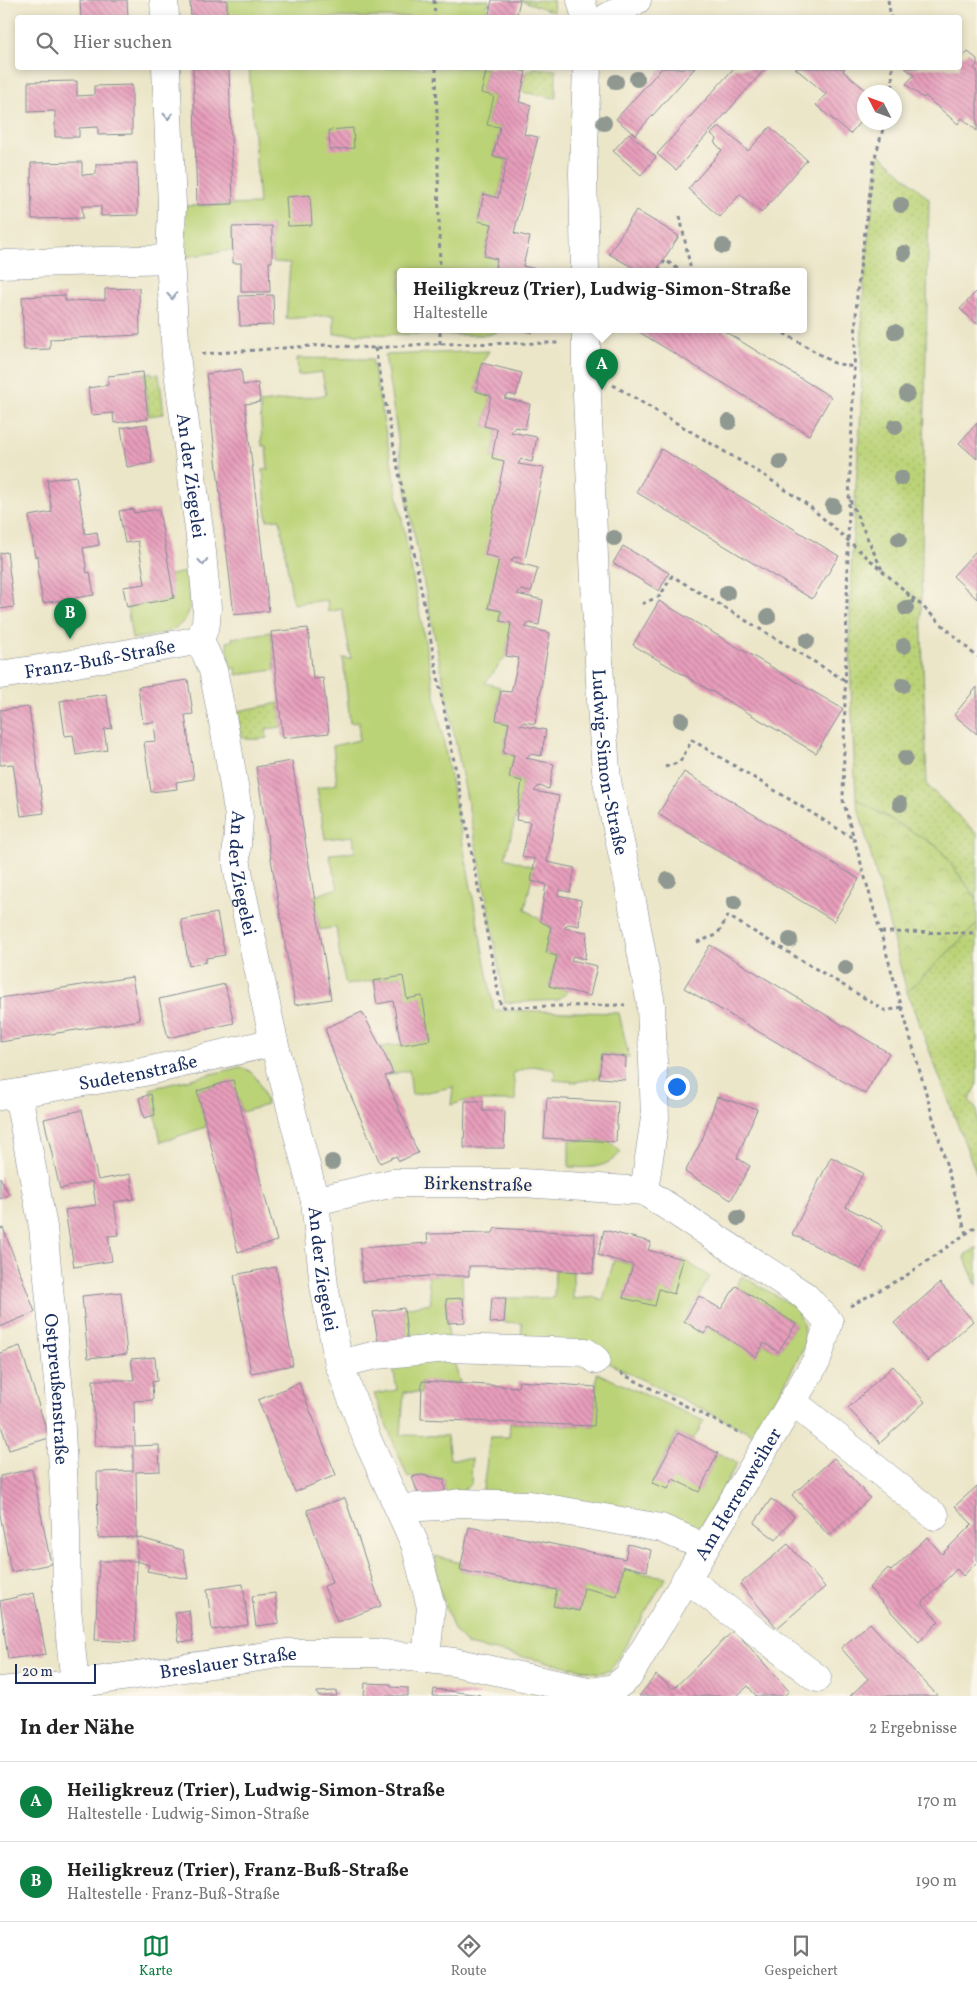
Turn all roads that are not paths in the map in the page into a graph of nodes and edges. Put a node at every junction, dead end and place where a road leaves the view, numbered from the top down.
1 (164, 0) edge
2 (581, 0) edge
3 (637, 0) edge
4 (165, 15) edge
5 (585, 15) edge
6 (611, 15) edge
7 (166, 70) edge
8 (587, 70) edge
9 (170, 260) junction
10 (0, 264) edge
11 (585, 268) edge
12 (586, 337) edge
13 (200, 640) junction
14 (0, 675) edge
15 (274, 1042) junction
16 (9, 1095) edge
17 (644, 1191) junction
18 (315, 1201) junction
19 (596, 1360) road end
20 (339, 1364) junction
21 (793, 1402) junction
22 (400, 1508) junction
23 (935, 1516) dead end
24 (689, 1540) dead end
25 (686, 1578) junction
26 (426, 1659) junction
27 (816, 1678) dead end
28 (75, 1684) junction
29 (0, 1691) edge

1 - 4 street
2 - 5 street
3 - 6 street
7 -> 9 street, An der Ziegelei
8 - 11 street
9 - 10 street
9 -> 13 street, An der Ziegelei
12 - 17 street, Ludwig-Simon-Straße
13 - 14 street, Franz-Buß-Straße
13 - 15 street, An der Ziegelei
15 - 16 street, Sudetenstraße
15 - 18 street, An der Ziegelei
16 - 28 street, Ostpreußenstraße
17 - 18 street, Birkenstraße
17 - 21 street, Am Herrenweiher
18 - 20 street, An der Ziegelei
19 - 20 street
20 - 22 street, An der Ziegelei
21 - 23 street
21 - 25 street, Am Herrenweiher
22 - 24 street
22 - 26 street, An der Ziegelei
25 - 26 street, Am Herrenweiher
25 - 27 street
26 - 28 street, Breslauer Straße
28 - 29 street, Breslauer Straße

